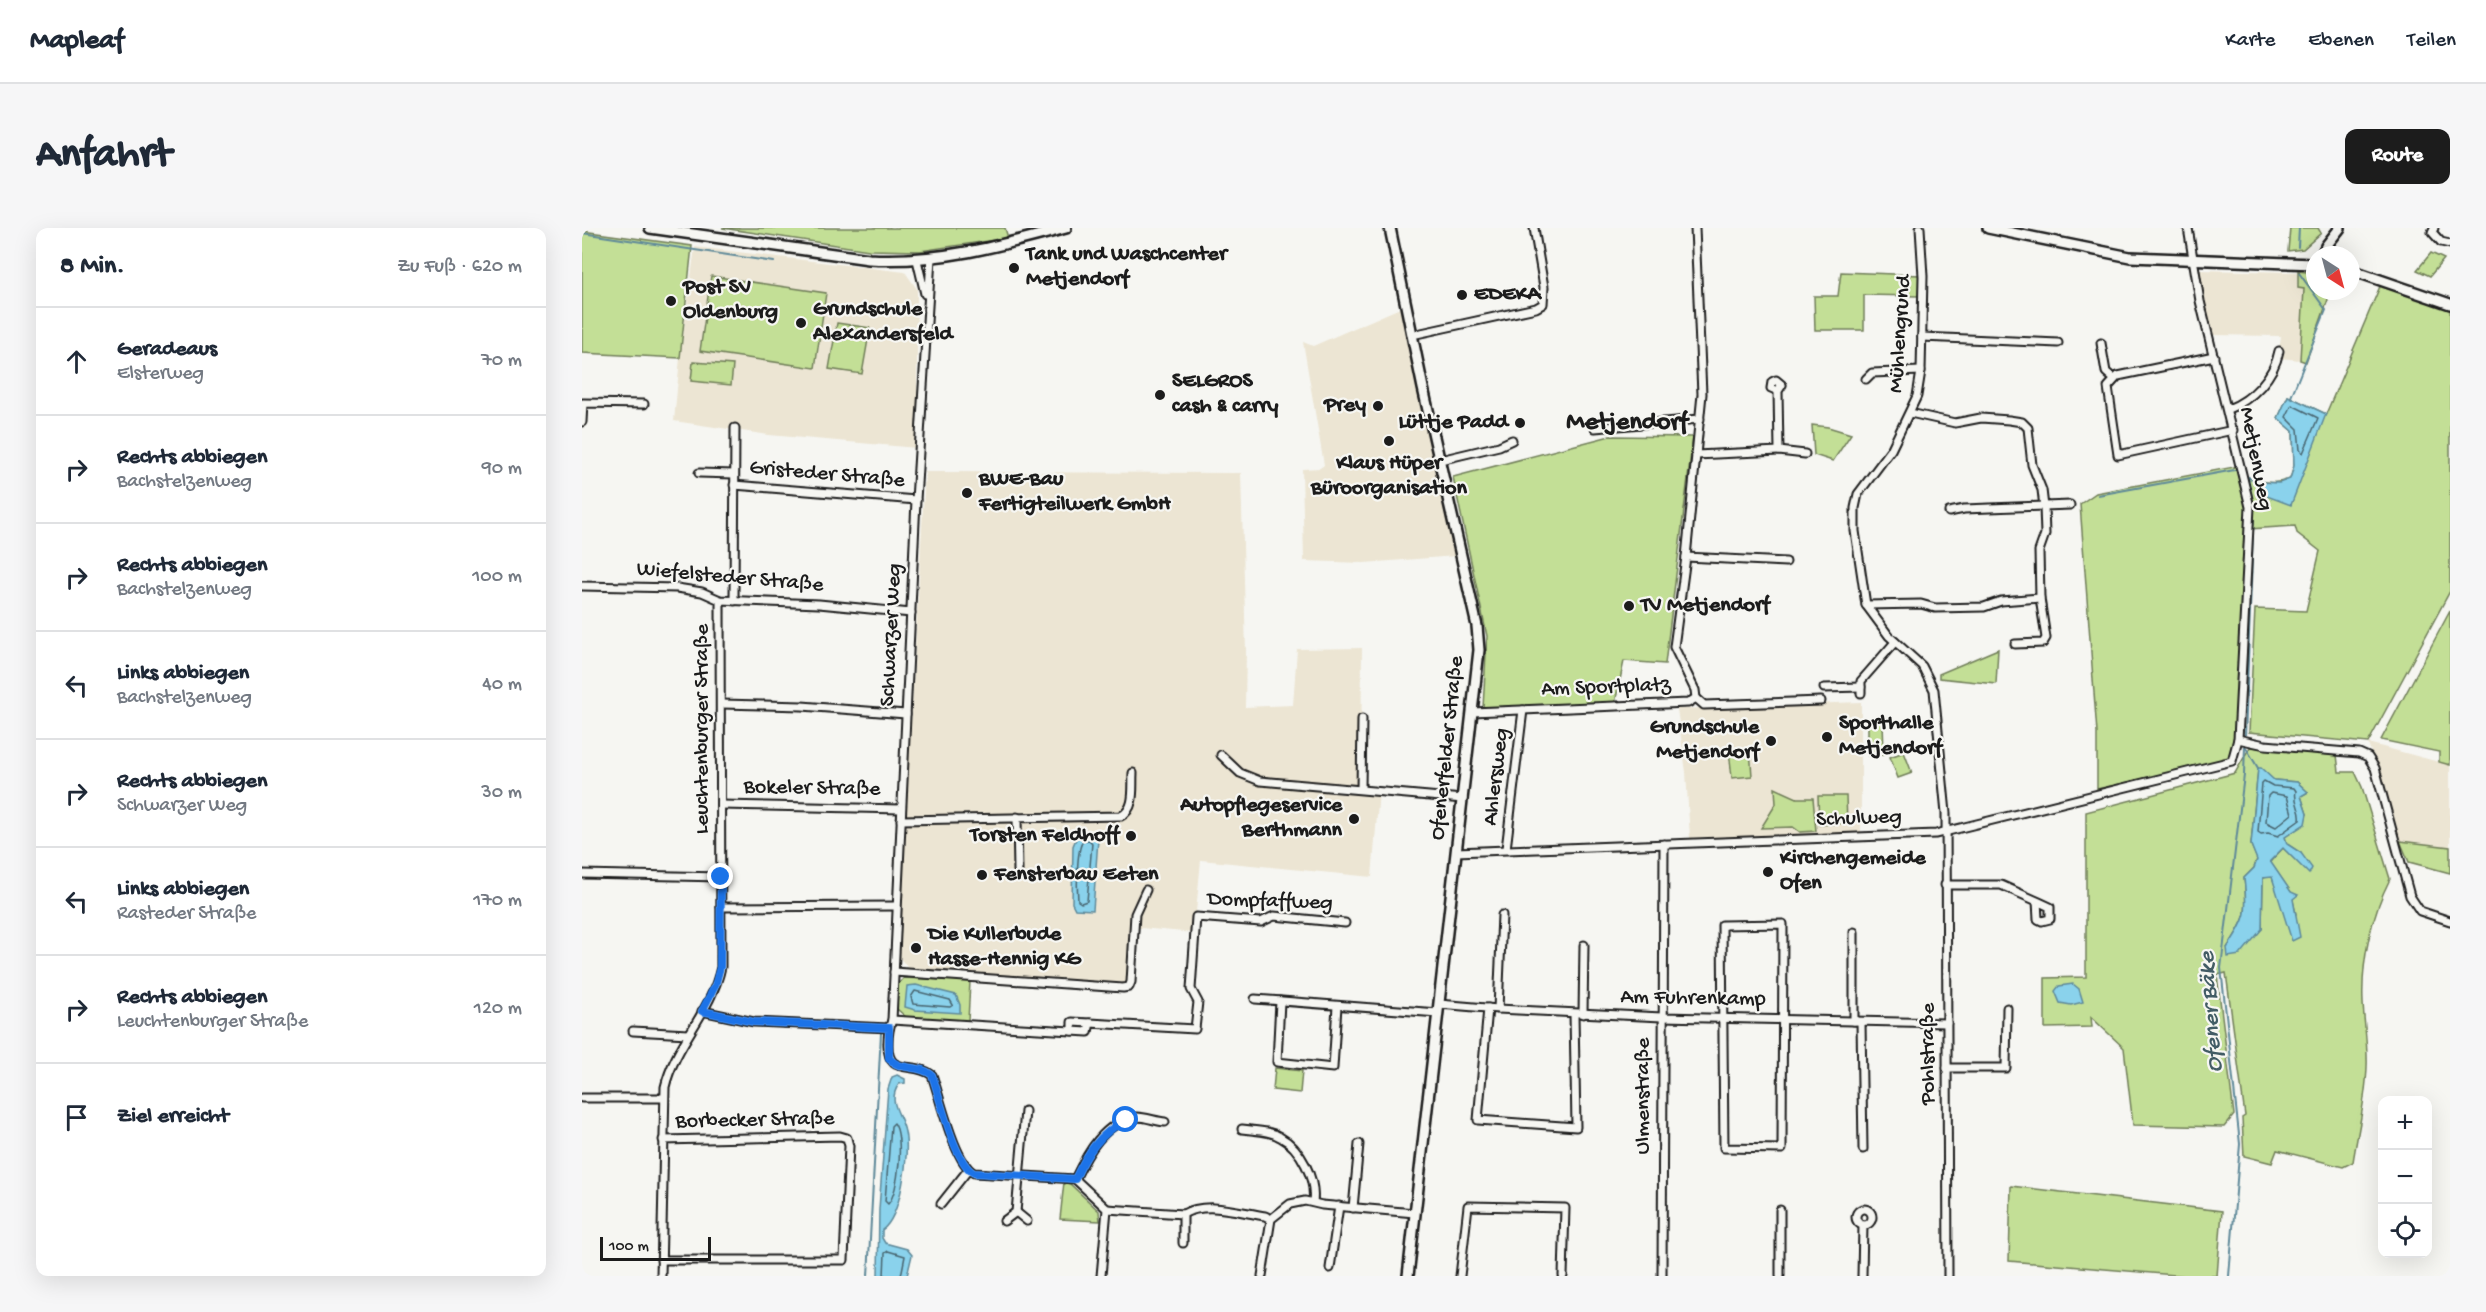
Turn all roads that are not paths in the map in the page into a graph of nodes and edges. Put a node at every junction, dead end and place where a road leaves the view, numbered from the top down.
1 (650, 228) edge
2 (1066, 228) edge
3 (1534, 228) edge
4 (1695, 228) edge
5 (1920, 228) edge
6 (1988, 228) edge
7 (2188, 228) edge
8 (2340, 228) edge
9 (2434, 228) edge
10 (1390, 229) edge
11 (2450, 244) edge
12 (2326, 246) edge
13 (924, 259) junction
14 (2192, 261) junction
15 (2306, 263) edge
16 (2360, 273) edge
17 (927, 300) junction
18 (2450, 304) edge
19 (1412, 335) junction
20 (1922, 337) junction
21 (2058, 343) dead end
22 (2101, 343) dead end
23 (2279, 351) dead end
24 (2214, 356) junction
25 (1921, 371) junction
26 (1866, 379) dead end
27 (2114, 379) junction
28 (1778, 392) dead end
29 (644, 404) dead end
30 (2228, 409) junction
31 (1910, 413) junction
32 (1700, 419) junction
33 (582, 422) edge
34 (735, 428) dead end
35 (1595, 428) dead end
36 (2233, 430) junction
37 (1512, 440) dead end
38 (1779, 451) junction
39 (1805, 454) dead end
40 (1696, 455) junction
41 (1440, 460) junction
42 (699, 473) dead end
43 (734, 474) junction
44 (734, 485) junction
45 (916, 500) junction
46 (2070, 505) dead end
47 (2044, 507) junction
48 (1948, 512) dead end
49 (1686, 557) junction
50 (1786, 562) dead end
51 (582, 586) edge
52 (2040, 598) junction
53 (720, 600) junction
54 (734, 601) junction
55 (1866, 605) junction
56 (911, 614) junction
57 (1895, 642) junction
58 (2015, 644) dead end
59 (1824, 688) dead end
60 (1696, 698) junction
61 (1821, 701) dead end
62 (722, 704) junction
63 (1523, 710) junction
64 (1472, 712) junction
65 (906, 714) junction
66 (1362, 719) dead end
67 (2238, 739) junction
68 (1221, 755) dead end
69 (1133, 773) dead end
70 (1361, 789) junction
71 (1463, 799) junction
72 (721, 805) junction
73 (901, 809) junction
74 (1017, 818) junction
75 (901, 820) junction
76 (1945, 831) junction
77 (1664, 844) junction
78 (1506, 849) junction
79 (1456, 852) junction
80 (1018, 871) dead end
81 (582, 874) edge
82 (721, 877) junction
83 (1945, 885) junction
84 (1146, 891) dead end
85 (2037, 901) dead end
86 (896, 906) junction
87 (722, 907) junction
88 (1502, 915) dead end
89 (2450, 921) edge
90 (1345, 923) dead end
91 (1854, 932) dead end
92 (1584, 945) dead end
93 (894, 972) junction
94 (1255, 999) dead end
95 (1280, 1001) junction
96 (1337, 1006) junction
97 (1438, 1008) junction
98 (1488, 1008) junction
99 (2007, 1008) dead end
100 (1498, 1009) junction
101 (702, 1011) junction
102 (1574, 1014) junction
103 (1583, 1014) junction
104 (1662, 1017) junction
105 (1782, 1018) junction
106 (1724, 1019) junction
107 (892, 1020) junction
108 (1857, 1022) junction
109 (1947, 1023) junction
110 (889, 1028) junction
111 (633, 1031) dead end
112 (688, 1034) junction
113 (1947, 1068) junction
114 (582, 1098) edge
115 (663, 1098) junction
116 (1025, 1111) dead end
117 (1165, 1122) dead end
118 (1242, 1129) dead end
119 (663, 1140) junction
120 (1359, 1144) dead end
121 (1863, 1149) dead end
122 (968, 1170) junction
123 (1020, 1176) junction
124 (1075, 1179) junction
125 (1313, 1202) junction
126 (941, 1204) dead end
127 (1339, 1206) junction
128 (1353, 1208) junction
129 (1107, 1209) junction
130 (1780, 1210) dead end
131 (1016, 1212) junction
132 (1415, 1213) junction
133 (1183, 1214) junction
134 (1270, 1219) junction
135 (1004, 1221) dead end
136 (1027, 1221) dead end
137 (1863, 1225) dead end
138 (1183, 1243) dead end
139 (661, 1260) junction
140 (1330, 1268) dead end
141 (661, 1276) edge
142 (1101, 1276) edge
143 (1262, 1276) edge
144 (1408, 1276) edge
145 (1460, 1276) edge
146 (1563, 1276) edge
147 (1662, 1276) edge
148 (1780, 1276) edge
149 (1862, 1276) edge
150 (1948, 1276) edge

1 - 13 street
2 - 13 street
3 - 19 street
4 - 32 street, Am Sportplatz
5 - 20 street, Mühlengrund
6 - 14 street
7 - 14 street, Metjenweg
8 - 12 street
9 - 11 street
10 - 19 street, Ofenerfelder Straße
13 - 17 street, Schwarzer Weg
13 - 17 street, Schwarzer Weg
14 - 15 street
14 - 24 street, Metjenweg
16 - 18 street
17 - 45 street, Schwarzer Weg
19 - 41 street, Ofenerfelder Straße
20 - 21 street
20 - 25 street, Mühlengrund
22 - 27 street
23 - 30 street
24 - 27 street
24 - 30 street, Metjenweg
25 - 26 street
25 - 31 street, Mühlengrund
27 - 36 street
28 - 38 street
29 - 33 street
30 - 36 street, Metjenweg
31 - 47 street
31 - 55 street, Mühlengrund
32 - 35 street
32 - 40 street, Am Sportplatz
34 - 43 street, Leuchtenburger Straße
36 - 67 street, Metjenweg
37 - 41 street
38 - 39 street
38 - 40 street
40 - 49 street, Am Sportplatz
41 - 64 street, Ofenerfelder Straße
42 - 43 street
43 - 44 street, Leuchtenburger Straße
44 - 45 street, Gristeder Straße
44 - 54 street, Leuchtenburger Straße
45 - 56 street, Schwarzer Weg
46 - 47 street
47 - 48 street
47 - 52 street
49 - 50 street
49 - 60 street, Am Sportplatz
51 - 53 street, Wiefelsteder Straße
52 - 55 street
52 - 58 street
53 - 54 street, Wiefelsteder Straße
53 - 62 street, Leuchtenburger Straße
54 - 56 street, Wiefelsteder Straße
55 - 57 street, Mühlengrund
56 - 65 street, Schwarzer Weg
57 - 59 street
57 - 76 street, Mühlengrund
60 - 61 street
60 - 63 street, Am Sportplatz
62 - 65 street
62 - 72 street, Leuchtenburger Straße
63 - 64 street, Am Sportplatz
63 - 78 street, Ahlersweg
64 - 71 street, Ofenerfelder Straße
65 - 73 street, Schwarzer Weg
66 - 70 street
67 - 76 street, Schulweg
67 - 89 street
68 - 70 street
69 - 74 street
70 - 71 street
71 - 79 street, Ofenerfelder Straße
72 - 73 street, Bokeler Straße
72 - 82 street, Leuchtenburger Straße
73 - 75 street, Schwarzer Weg
74 - 75 street
74 - 80 street
75 - 86 street, Schwarzer Weg
76 - 77 street, Schulweg
76 - 83 street, Pohlstraße
77 - 78 street, Schulweg
77 - 104 street, Ulmenstraße
78 - 79 street, Schulweg
79 - 97 street, Ofenerfelder Straße
81 - 82 street
82 - 87 street, Leuchtenburger Straße
83 - 85 street
83 - 109 street, Pohlstraße
84 - 93 street
86 - 87 street
86 - 93 street, Schwarzer Weg
87 - 101 street, Leuchtenburger Straße
88 - 100 street
90 - 107 street, Dompfaffweg
91 - 108 street
92 - 103 street
93 - 107 street, Schwarzer Weg
94 - 95 street, Am Fuhrenkamp
95 - 96 street, Am Fuhrenkamp
95 - 96 street
96 - 97 street, Am Fuhrenkamp
97 - 98 street, Am Fuhrenkamp
97 - 132 street, Ofenerfelder Straße
98 - 100 street, Am Fuhrenkamp
98 - 102 street
99 - 113 street
100 - 102 street, Am Fuhrenkamp
101 - 110 street
101 - 112 street, Leuchtenburger Straße
102 - 103 street, Am Fuhrenkamp
103 - 104 street, Am Fuhrenkamp
104 - 106 street, Am Fuhrenkamp
104 - 147 street, Ulmenstraße
105 - 106 street, Am Fuhrenkamp
105 - 106 street
105 - 106 street
105 - 108 street, Am Fuhrenkamp
107 - 110 street, Schwarzer Weg
108 - 109 street, Am Fuhrenkamp
108 - 121 street
109 - 113 street, Pohlstraße
110 - 122 street, Schwarzer Weg
111 - 112 street
112 - 115 street, Leuchtenburger Straße
113 - 150 street, Pohlstraße
114 - 115 street
115 - 119 street, Leuchtenburger Straße
116 - 123 street
117 - 124 street
118 - 125 street
119 - 139 street, Leuchtenburger Straße
119 - 139 street, Borbecker Straße
120 - 128 street
122 - 123 street
122 - 126 street
123 - 124 street
123 - 131 street
124 - 129 street
125 - 127 street
125 - 134 street
127 - 128 street
127 - 140 street
128 - 132 street
129 - 133 street
129 - 142 street
130 - 148 street
131 - 135 street
131 - 136 street
132 - 144 street, Ofenerfelder Straße
133 - 134 street
133 - 138 street
134 - 143 street
137 - 149 street
139 - 141 street, Leuchtenburger Straße
145 - 146 street

